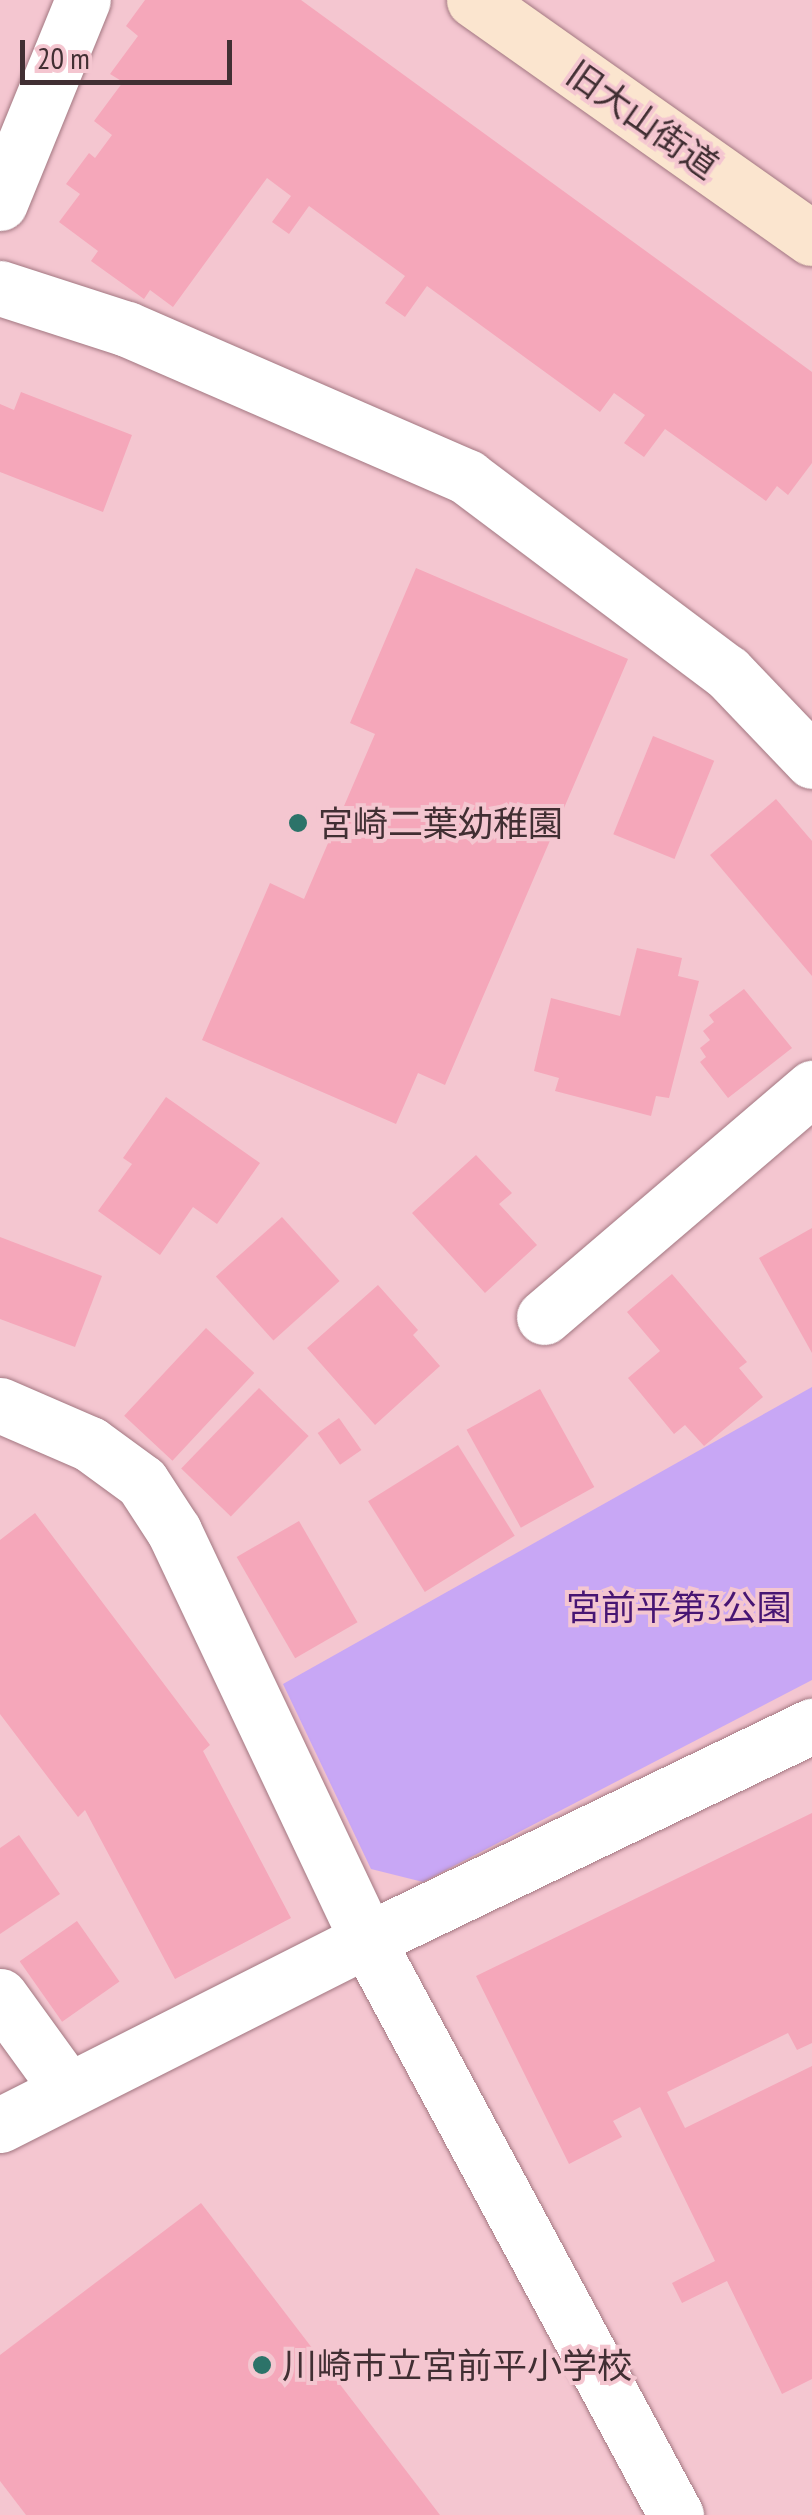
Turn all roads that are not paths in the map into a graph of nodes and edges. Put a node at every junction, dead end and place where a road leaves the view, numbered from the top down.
1 (83, 0) edge
2 (474, 0) edge
3 (0, 203) edge
4 (812, 238) edge
5 (0, 288) edge
6 (812, 761) edge
7 (812, 1088) edge
8 (544, 1317) dead end
9 (0, 1405) edge
10 (812, 1726) edge
11 (367, 1940) junction
12 (0, 1996) edge
13 (68, 2090) junction
14 (0, 2126) edge
15 (676, 2515) edge

1 - 3 street
2 - 4 street, 旧大山街道
5 - 6 street
7 - 8 street
9 - 11 street
10 - 11 street
11 - 13 street
11 - 15 street
12 - 13 street
13 - 14 street

